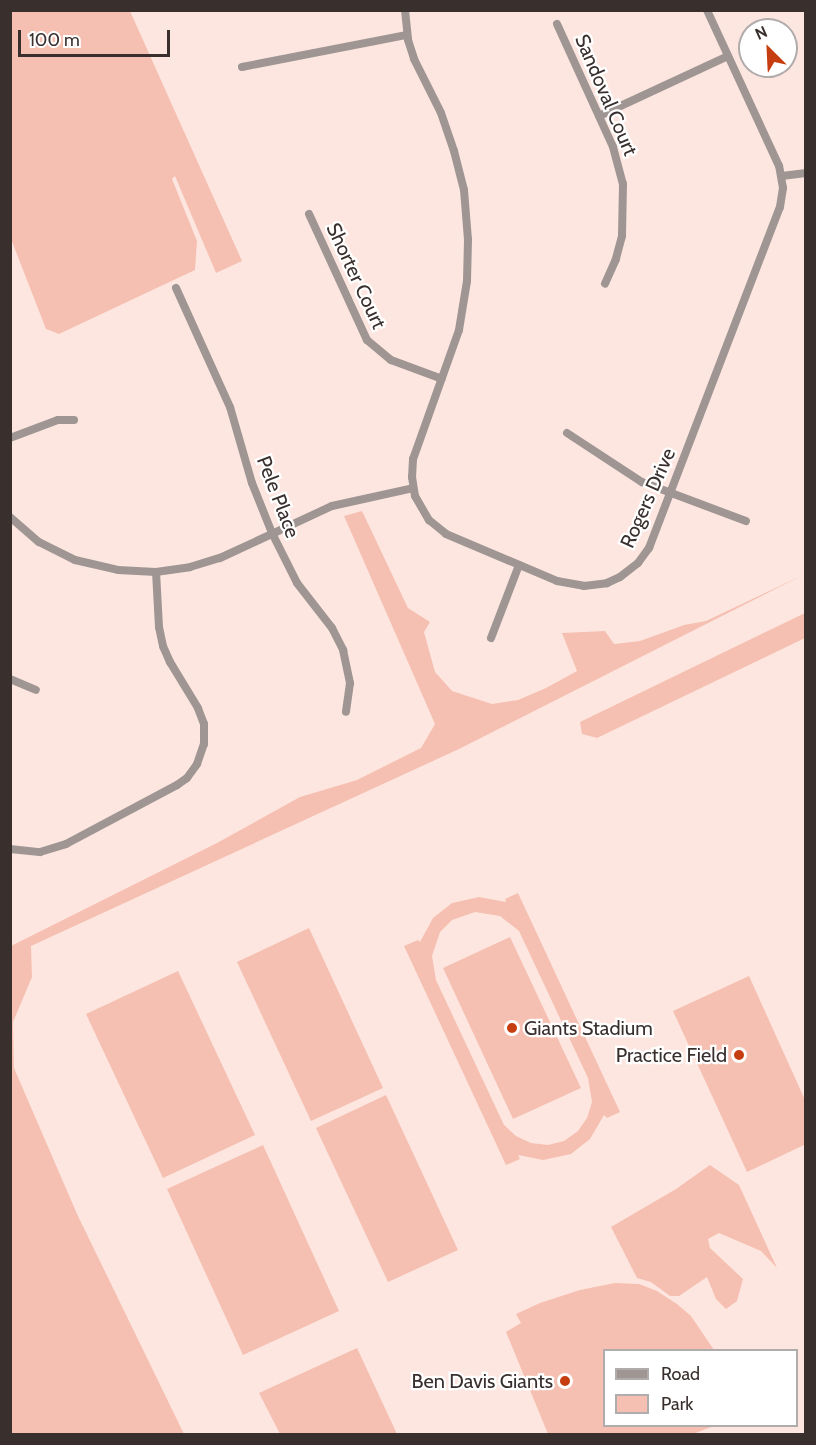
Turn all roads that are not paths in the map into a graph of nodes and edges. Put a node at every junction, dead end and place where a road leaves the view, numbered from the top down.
1 (405, 10) edge
2 (707, 10) edge
3 (557, 24) dead end
4 (407, 35) junction
5 (728, 56) junction
6 (242, 67) dead end
7 (599, 116) junction
8 (806, 173) edge
9 (782, 176) junction
10 (309, 214) dead end
11 (605, 285) dead end
12 (176, 288) dead end
13 (442, 379) junction
14 (74, 420) dead end
15 (567, 434) dead end
16 (10, 438) edge
17 (413, 488) junction
18 (670, 493) junction
19 (10, 517) edge
20 (746, 521) dead end
21 (273, 533) junction
22 (519, 565) junction
23 (156, 572) junction
24 (491, 638) dead end
25 (10, 679) edge
26 (36, 690) dead end
27 (346, 712) dead end
28 (10, 849) edge

1 - 4 street, Rogers Drive
2 - 5 street
3 - 7 street, Sandoval Court
4 - 6 street
4 - 13 street, Rogers Drive
5 - 7 street
5 - 9 street
7 - 11 street, Sandoval Court
8 - 9 street
9 - 18 street, Rogers Drive
10 - 13 street, Shorter Court
12 - 21 street, Pele Place
13 - 17 street, Rogers Drive
14 - 16 street
15 - 18 street
17 - 21 street
17 - 22 street, Rogers Drive
18 - 20 street
18 - 22 street, Rogers Drive
19 - 23 street
21 - 23 street
21 - 27 street, Pele Place
22 - 24 street
23 - 28 street
25 - 26 street

